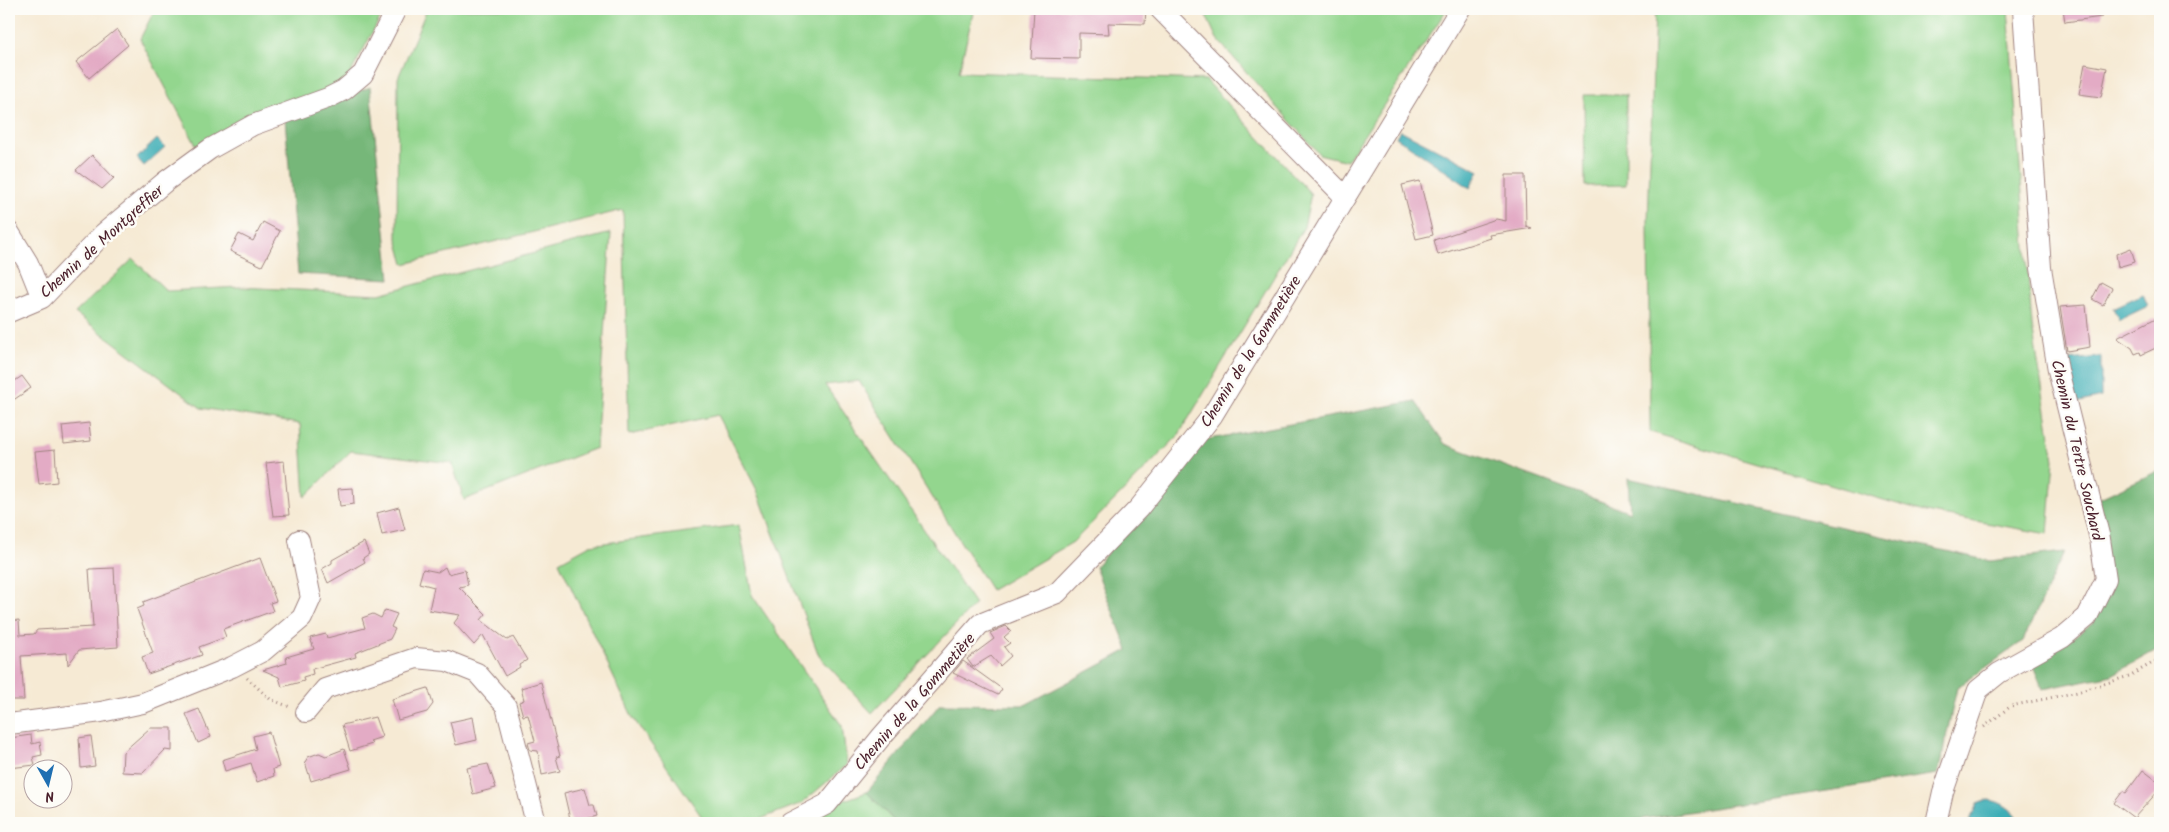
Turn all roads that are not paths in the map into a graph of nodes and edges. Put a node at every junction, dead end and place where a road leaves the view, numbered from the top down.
1 (396, 9) edge
2 (1160, 9) edge
3 (1460, 9) edge
4 (2023, 9) edge
5 (1346, 197) junction
6 (9, 232) edge
7 (42, 298) junction
8 (9, 312) edge
9 (299, 540) dead end
10 (306, 712) road end
11 (9, 724) edge
12 (536, 823) edge
13 (790, 823) edge
14 (1936, 823) edge

1 - 7 street, Chemin de Montgreffier
2 - 5 street
3 - 5 street, Chemin de la Gommetière
4 - 14 street, Chemin du Tertre Souchard
5 - 13 street, Chemin de la Gommetière
6 - 7 street
7 - 8 street, Chemin de Montgreffier
9 - 11 street
10 - 12 street

